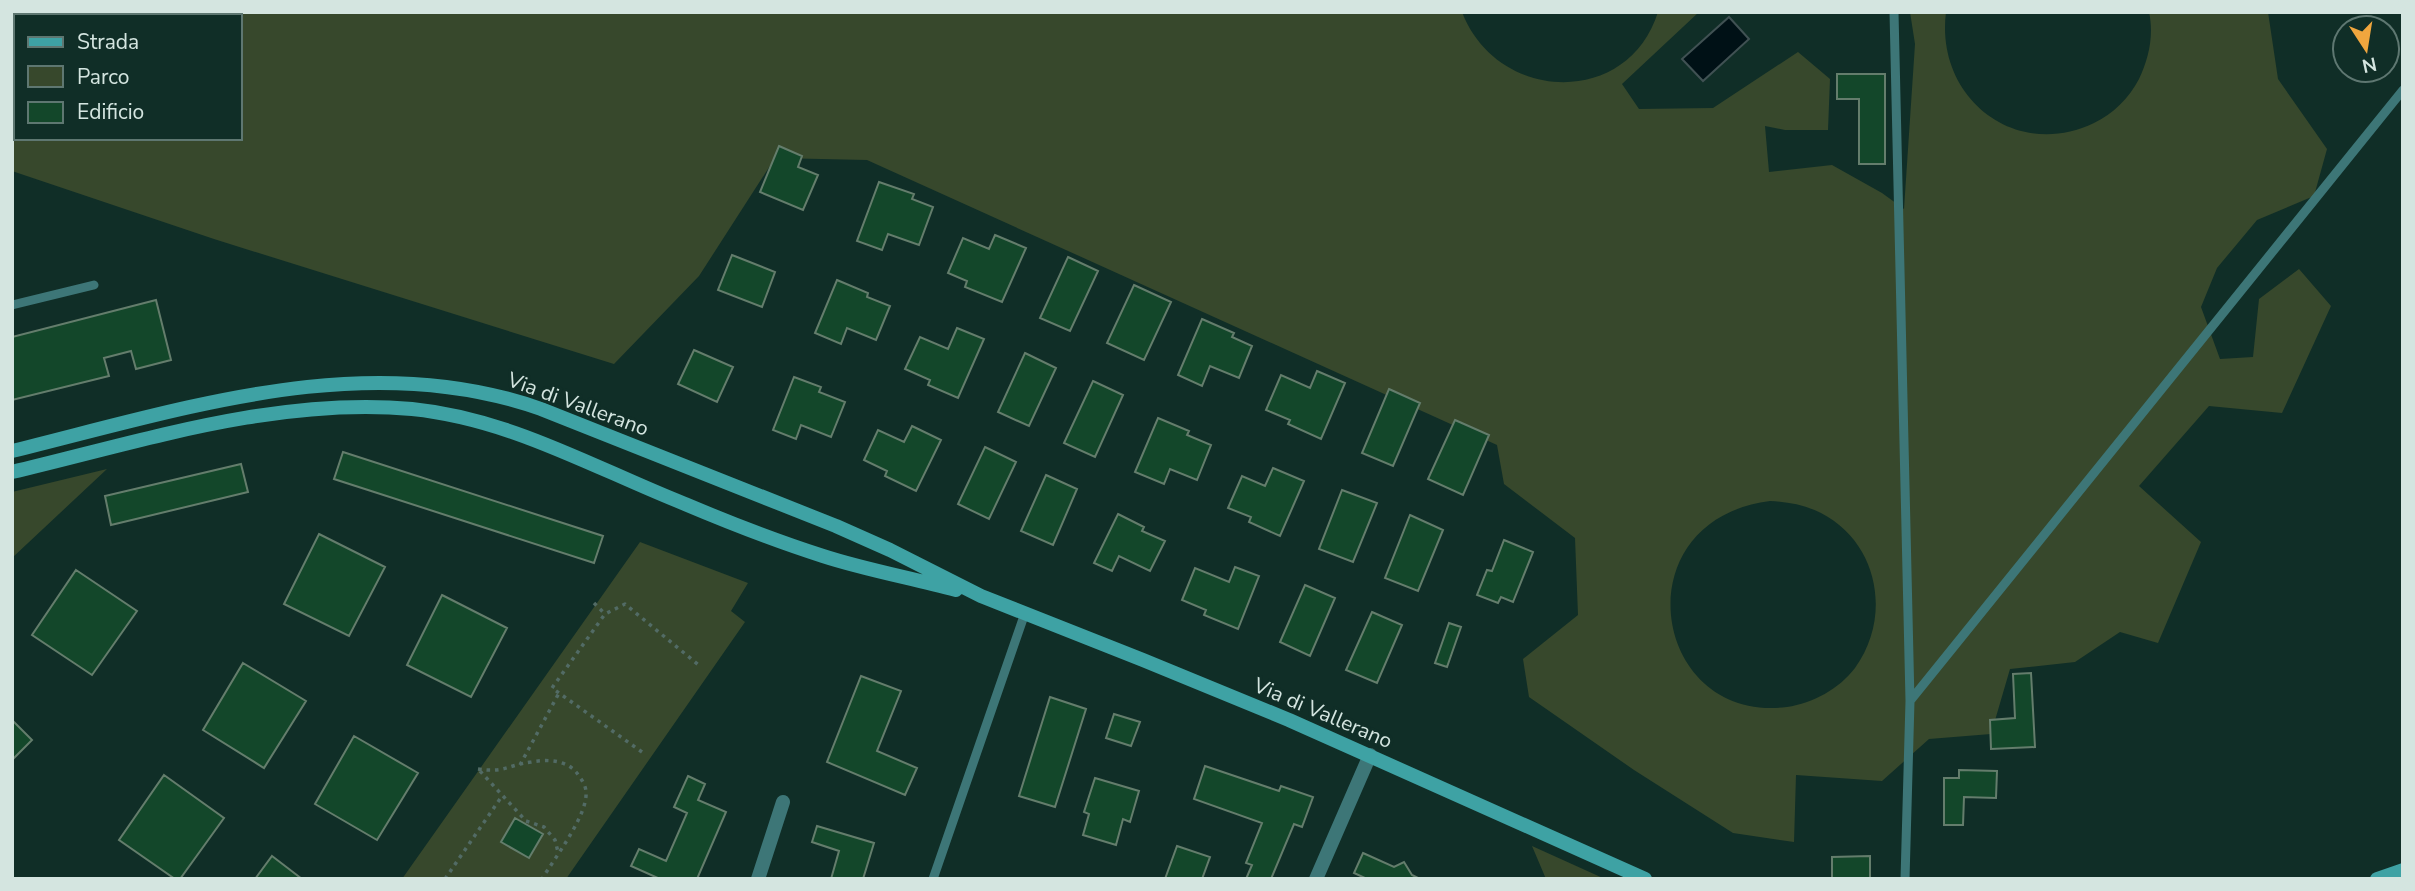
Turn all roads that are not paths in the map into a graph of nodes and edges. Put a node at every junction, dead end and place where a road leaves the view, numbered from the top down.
1 (1894, 12) edge
2 (2403, 90) edge
3 (94, 285) dead end
4 (12, 305) edge
5 (12, 451) edge
6 (12, 472) edge
7 (981, 596) junction
8 (1025, 613) junction
9 (1910, 701) junction
10 (1370, 755) junction
11 (783, 802) dead end
12 (2403, 870) edge
13 (758, 879) edge
14 (933, 879) edge
15 (1316, 879) edge
16 (1645, 879) edge
17 (1905, 879) edge
18 (2377, 879) edge

1 - 9 lane
2 - 9 lane
3 - 4 lane
5 - 7 street, Via di Vallerano
6 - 7 street, Via di Vallerano
7 - 8 street, Via di Vallerano
8 - 10 street, Via di Vallerano
8 - 14 lane
9 - 17 lane
10 - 15 street
10 - 16 street, Via di Vallerano
11 - 13 street
12 - 18 street

